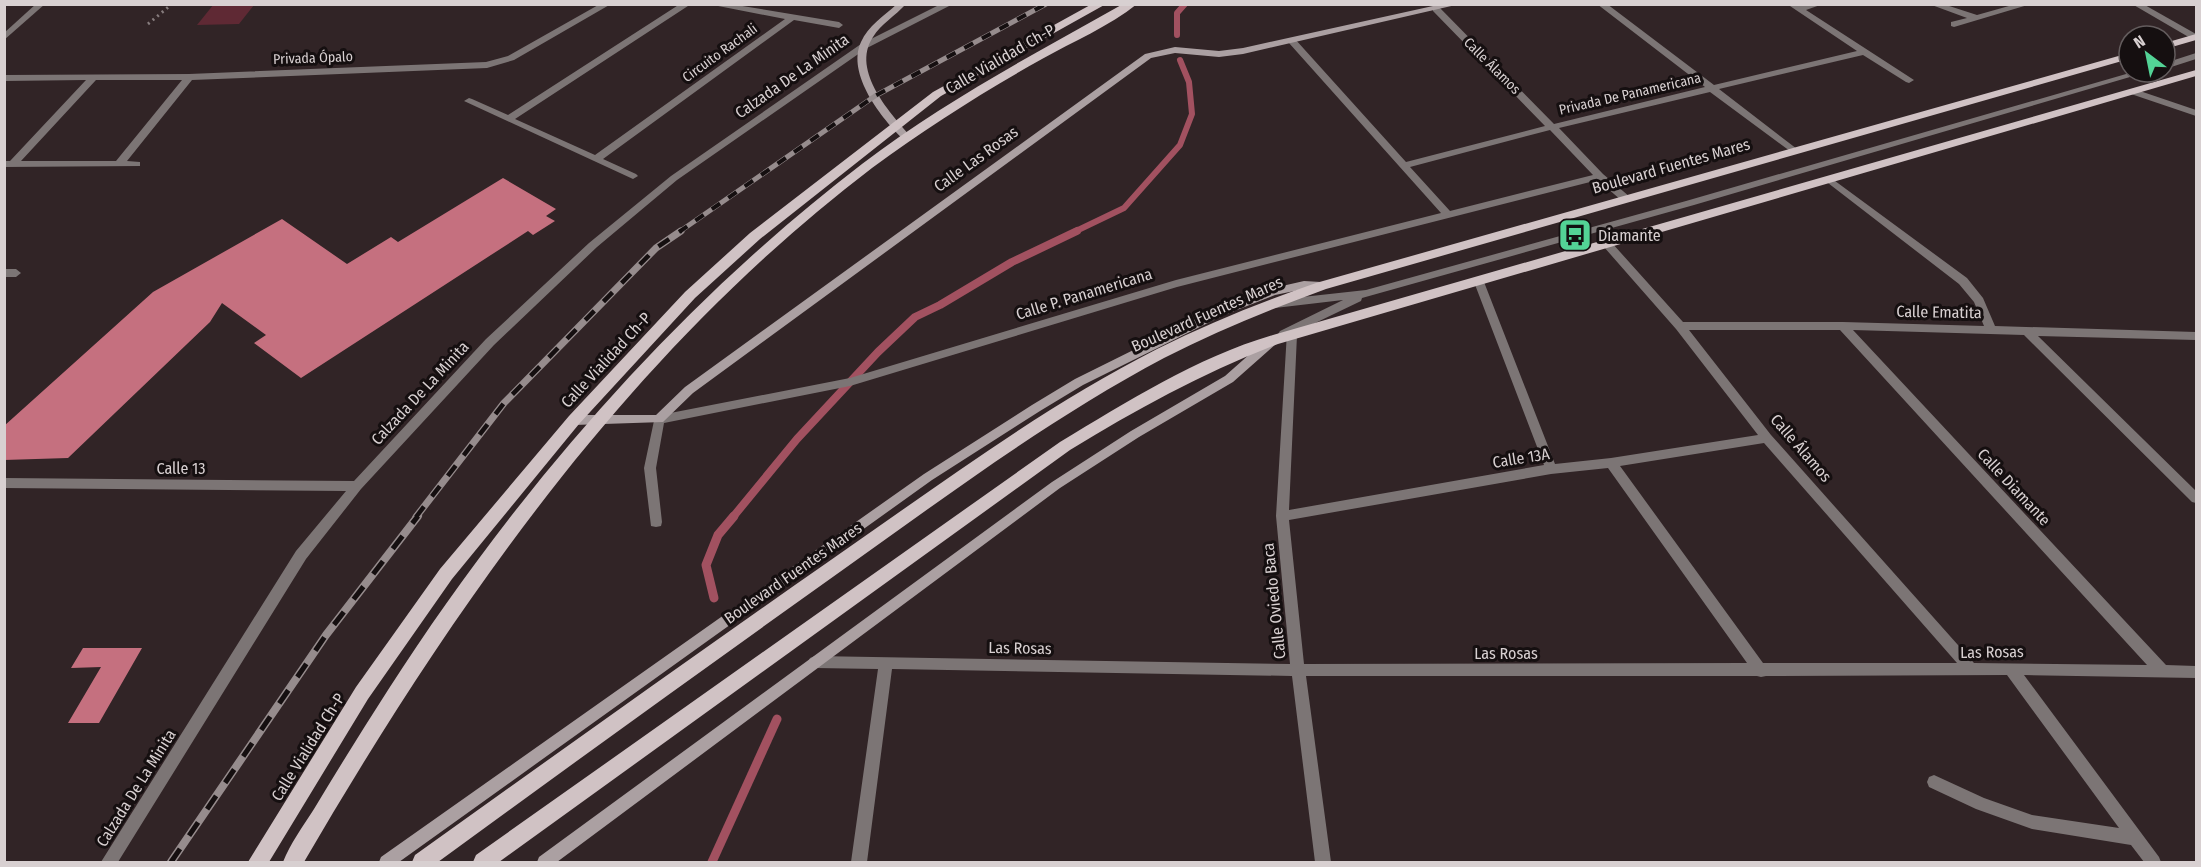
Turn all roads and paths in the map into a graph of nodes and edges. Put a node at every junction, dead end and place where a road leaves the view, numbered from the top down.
1 (41, 4) edge
2 (172, 4) edge
3 (607, 4) edge
4 (687, 4) edge
5 (712, 4) edge
6 (902, 4) edge
7 (949, 4) edge
8 (1101, 4) edge
9 (1132, 4) edge
10 (1456, 4) edge
11 (1601, 4) edge
12 (1819, 4) edge
13 (1933, 4) edge
14 (2027, 4) edge
15 (2136, 4) edge
16 (1795, 7) edge
17 (1436, 9) junction
18 (793, 17) junction
19 (1975, 18) junction
20 (4, 21) edge
21 (22, 22) junction
22 (148, 24) dead end
23 (1954, 24) dead end
24 (839, 25) dead end
25 (2195, 37) edge
26 (4, 38) edge
27 (1292, 41) junction
28 (2177, 42) edge
29 (864, 46) junction
30 (1863, 52) junction
31 (2196, 57) edge
32 (2117, 59) edge
33 (2177, 63) edge
34 (2196, 73) edge
35 (94, 77) junction
36 (189, 77) junction
37 (4, 78) edge
38 (1909, 80) dead end
39 (2117, 80) edge
40 (1710, 89) junction
41 (2134, 92) junction
42 (469, 101) dead end
43 (2196, 113) edge
44 (508, 119) junction
45 (1552, 127) junction
46 (895, 128) junction
47 (907, 138) junction
48 (1794, 151) junction
49 (596, 159) junction
50 (8, 164) edge
51 (119, 164) junction
52 (137, 164) dead end
53 (1403, 165) junction
54 (633, 176) dead end
55 (1600, 176) junction
56 (1831, 181) junction
57 (1626, 199) junction
58 (1447, 214) junction
59 (1608, 245) junction
60 (1479, 282) junction
61 (1322, 286) junction
62 (1366, 294) junction
63 (1264, 306) junction
64 (1680, 326) junction
65 (1843, 326) junction
66 (1991, 330) junction
67 (2026, 330) junction
68 (1292, 335) junction
69 (2196, 336) edge
70 (1273, 340) junction
71 (658, 419) junction
72 (574, 420) junction
73 (598, 421) junction
74 (1767, 438) junction
75 (1611, 463) junction
76 (1551, 469) junction
77 (4, 483) edge
78 (357, 486) junction
79 (2196, 498) edge
80 (1282, 516) junction
81 (656, 522) dead end
82 (815, 662) junction
83 (886, 664) junction
84 (2011, 669) junction
85 (1298, 670) junction
86 (1972, 670) junction
87 (1761, 671) junction
88 (2162, 671) junction
89 (2196, 672) edge
90 (1934, 782) dead end
91 (2135, 838) junction
92 (109, 862) edge
93 (258, 862) edge
94 (294, 862) edge
95 (387, 862) edge
96 (422, 862) edge
97 (483, 862) edge
98 (545, 862) edge
99 (859, 862) edge
100 (1323, 862) edge
101 (2153, 862) edge

1 - 21 street
2 - 22 path
3 - 36 street, Privada Ópalo
4 - 44 street
5 - 18 street, Circuito Rachali
6 - 29 street, Calzada De La Minita
7 - 29 street
8 - 46 main road, Calle Vialidad Ch-P
9 - 47 main road, Calle Vialidad Ch-P
10 - 17 street, Calle Las Rosas
11 - 40 street
12 - 16 street
13 - 19 street
14 - 19 street
15 - 25 street
16 - 30 street
17 - 27 street, Calle Las Rosas
17 - 45 street, Calle Álamos
18 - 24 street
18 - 49 street, Circuito Rachali
19 - 23 street
20 - 21 street
21 - 26 street
25 - 28 main road
27 - 53 street
27 - 71 street, Calle Las Rosas
29 - 46 street, Calzada De La Minita
29 - 78 street, Calzada De La Minita
30 - 38 street
30 - 40 street, Privada De Panamericana
31 - 33 street
32 - 48 main road, Boulevard Fuentes Mares
34 - 41 main road
35 - 36 street, Privada Ópalo
35 - 37 street, Privada Ópalo
35 - 50 street
36 - 51 street
39 - 62 street
40 - 45 street, Privada De Panamericana
40 - 48 street
41 - 43 street
41 - 56 main road
42 - 44 street
44 - 49 street
45 - 53 street, Privada De Panamericana
45 - 55 street, Calle Álamos
46 - 47 street, Calzada De La Minita
46 - 72 main road, Calle Vialidad Ch-P
47 - 73 main road, Calle Vialidad Ch-P
48 - 57 main road, Boulevard Fuentes Mares
49 - 54 street
50 - 51 street
51 - 52 street
53 - 58 street
55 - 57 street, Calle Álamos
55 - 58 street, Calle P. Panamericana
56 - 59 main road
56 - 66 street
57 - 61 main road, Boulevard Fuentes Mares
58 - 71 street, Calle P. Panamericana
59 - 60 main road
59 - 64 street, Calle Álamos
60 - 68 main road
60 - 76 street
61 - 63 main road, Boulevard Fuentes Mares
61 - 95 street
62 - 63 street
62 - 70 street
63 - 96 main road, Boulevard Fuentes Mares
64 - 65 street, Calle Ematita
64 - 74 street, Calle Álamos
65 - 66 street, Calle Ematita
65 - 88 street, Calle Diamante
66 - 67 street, Calle Ematita
67 - 69 street, Calle Ematita
67 - 79 street
68 - 70 main road
68 - 80 street, Calle Oviedo Baca
70 - 82 street
70 - 97 main road
71 - 73 street, Calle P. Panamericana
71 - 81 street
72 - 73 street, Calle P. Panamericana
72 - 93 main road, Calle Vialidad Ch-P
73 - 94 main road, Calle Vialidad Ch-P
74 - 75 street, Calle 13A
74 - 86 street, Calle Álamos
75 - 76 street, Calle 13A
75 - 87 street
76 - 80 street, Calle 13A
77 - 78 street, Calle 13
78 - 92 street, Calzada De La Minita
80 - 85 street, Calle Oviedo Baca
82 - 83 street, Las Rosas
82 - 98 street
83 - 85 street, Las Rosas
83 - 99 street
84 - 86 street, Las Rosas
84 - 88 street, Las Rosas
84 - 91 street
85 - 87 street, Las Rosas
85 - 100 street, Calle Oviedo Baca
86 - 87 street, Las Rosas
88 - 89 street, Las Rosas
90 - 91 street
91 - 101 street

